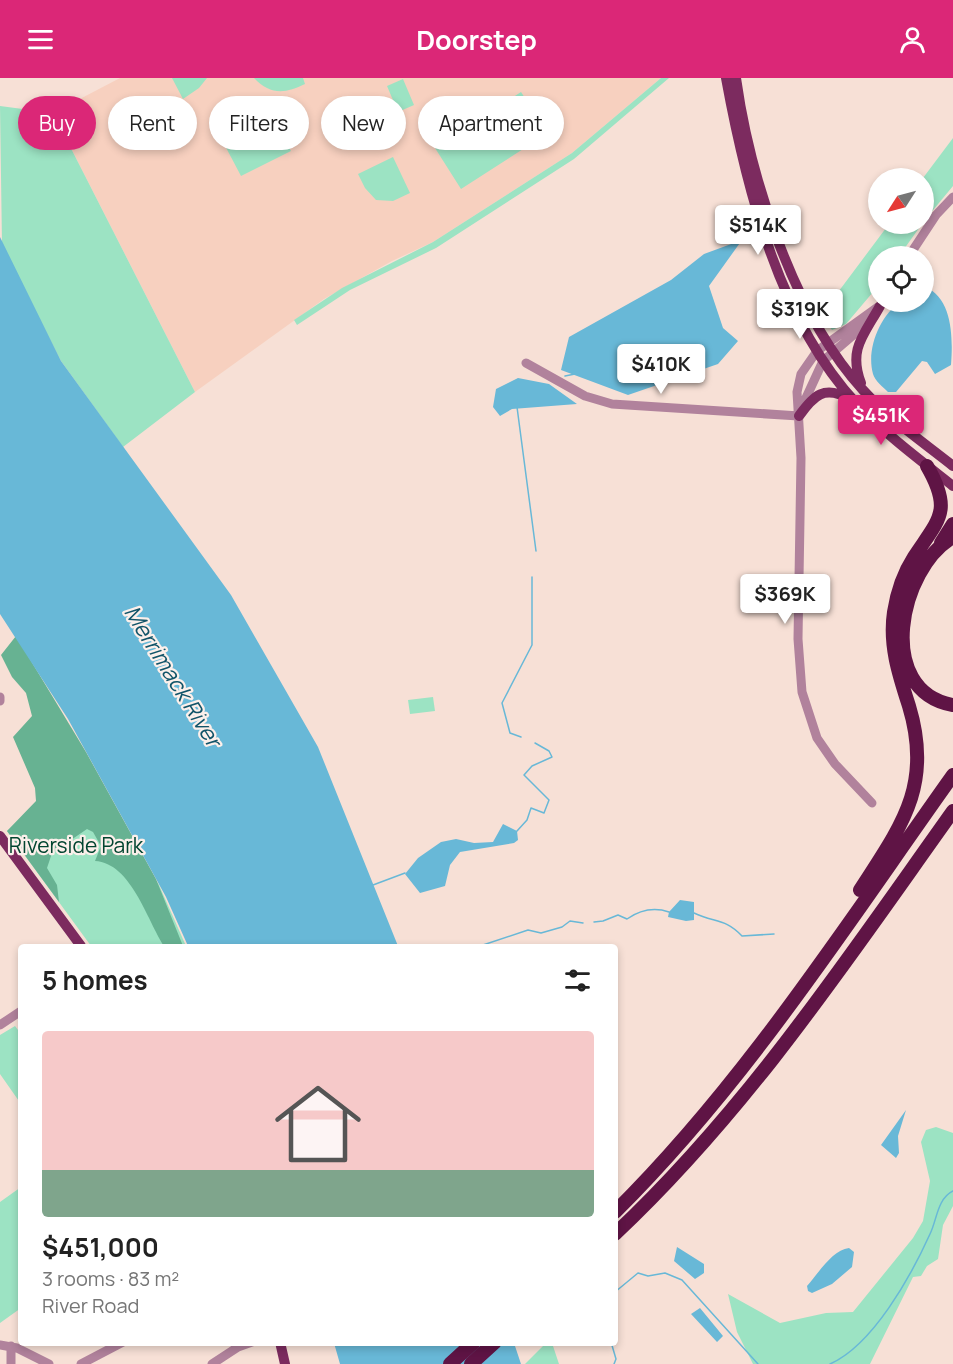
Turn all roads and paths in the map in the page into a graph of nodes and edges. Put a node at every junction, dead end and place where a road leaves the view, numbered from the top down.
1 (726, 78) edge
2 (736, 78) edge
3 (953, 196) edge
4 (916, 246) edge
5 (871, 312) edge
6 (877, 312) edge
7 (825, 351) junction
8 (526, 363) dead end
9 (864, 392) junction
10 (857, 404) junction
11 (799, 416) junction
12 (927, 466) junction
13 (953, 466) edge
14 (953, 486) edge
15 (953, 511) edge
16 (953, 524) edge
17 (943, 537) edge
18 (953, 705) edge
19 (953, 775) edge
20 (872, 803) dead end
21 (953, 811) edge
22 (0, 836) edge
23 (80, 944) edge
24 (820, 962) junction
25 (18, 1013) edge
26 (0, 1025) edge
27 (618, 1209) edge
28 (618, 1231) edge
29 (0, 1345) edge
30 (11, 1346) junction
31 (115, 1346) edge
32 (241, 1346) edge
33 (281, 1346) edge
34 (470, 1346) edge
35 (491, 1346) edge
36 (11, 1364) edge
37 (49, 1364) edge
38 (81, 1364) edge
39 (212, 1364) edge
40 (285, 1364) edge
41 (450, 1364) edge
42 (471, 1364) edge

1 - 7 main road
2 - 7 main road
3 - 4 street
5 - 7 street
6 - 9 main road
7 - 9 main road
7 - 10 main road
7 - 11 street
8 - 11 street
9 - 13 main road
10 - 11 main road
10 - 12 main road
11 - 20 street
12 - 14 main road
12 - 17 highway
15 - 17 highway
16 - 17 highway
17 - 18 highway
17 - 24 highway
19 - 24 highway
21 - 28 highway
22 - 23 main road
24 - 27 highway
25 - 26 street
29 - 30 street
30 - 36 street
30 - 37 street
31 - 38 street
32 - 39 street
33 - 40 main road
34 - 41 highway
35 - 42 highway

